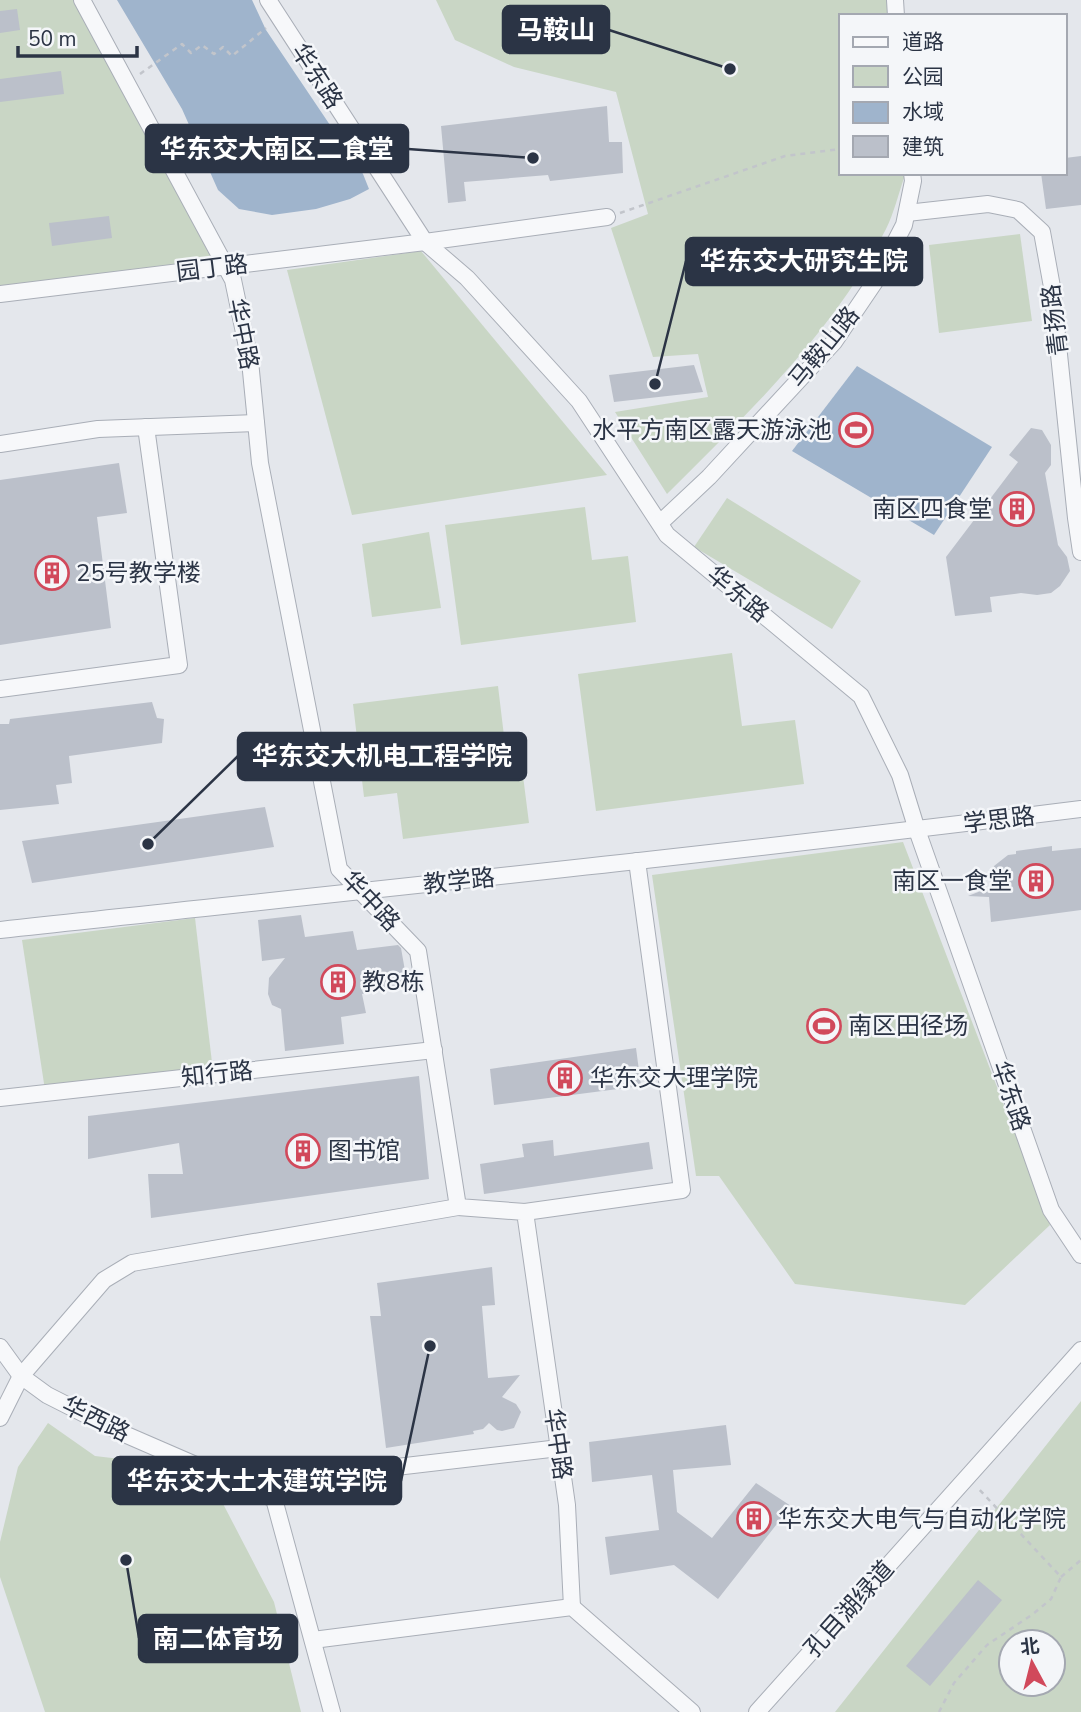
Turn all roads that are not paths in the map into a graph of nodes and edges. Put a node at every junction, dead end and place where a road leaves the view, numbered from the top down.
1 (82, 0) edge
2 (268, 0) edge
3 (912, 175) edge
4 (907, 213) junction
5 (607, 217) road end
6 (425, 242) junction
7 (225, 266) junction
8 (0, 294) edge
9 (256, 424) junction
10 (146, 427) junction
11 (0, 444) edge
12 (660, 523) junction
13 (1081, 552) edge
14 (0, 689) edge
15 (1081, 809) edge
16 (917, 830) junction
17 (637, 861) junction
18 (361, 892) junction
19 (0, 930) edge
20 (434, 1051) junction
21 (0, 1098) edge
22 (458, 1207) junction
23 (525, 1212) junction
24 (1081, 1255) edge
25 (0, 1347) edge
26 (1081, 1350) edge
27 (21, 1376) junction
28 (0, 1418) edge
29 (559, 1448) junction
30 (241, 1485) junction
31 (572, 1606) junction
32 (313, 1640) junction
33 (332, 1712) edge
34 (692, 1712) edge
35 (757, 1712) edge

1 - 7 street, 华中路
2 - 6 street, 华东路
3 - 4 street, 马鞍山路
4 - 12 street, 马鞍山路
4 - 13 street, 青扬路
5 - 6 street, 园丁路
6 - 7 street, 园丁路
6 - 12 street, 华东路
7 - 8 street, 园丁路
7 - 9 street, 华中路
9 - 10 street
9 - 18 street, 华中路
10 - 11 street
10 - 14 street
12 - 16 street, 华东路
15 - 16 street, 学思路
16 - 17 street, 教学路
16 - 24 street, 华东路
17 - 18 street, 教学路
17 - 23 street
18 - 19 street, 教学路
18 - 20 street, 华中路
20 - 21 street, 知行路
20 - 22 street, 华中路
22 - 23 street
22 - 27 street
23 - 29 street, 华中路
25 - 27 street, 华西路
26 - 35 street, 孔目湖绿道
27 - 28 street
27 - 30 street, 华西路
29 - 30 street
29 - 31 street, 华中路
30 - 32 street, 华西路
31 - 32 street
31 - 34 street
32 - 33 street, 华西路

